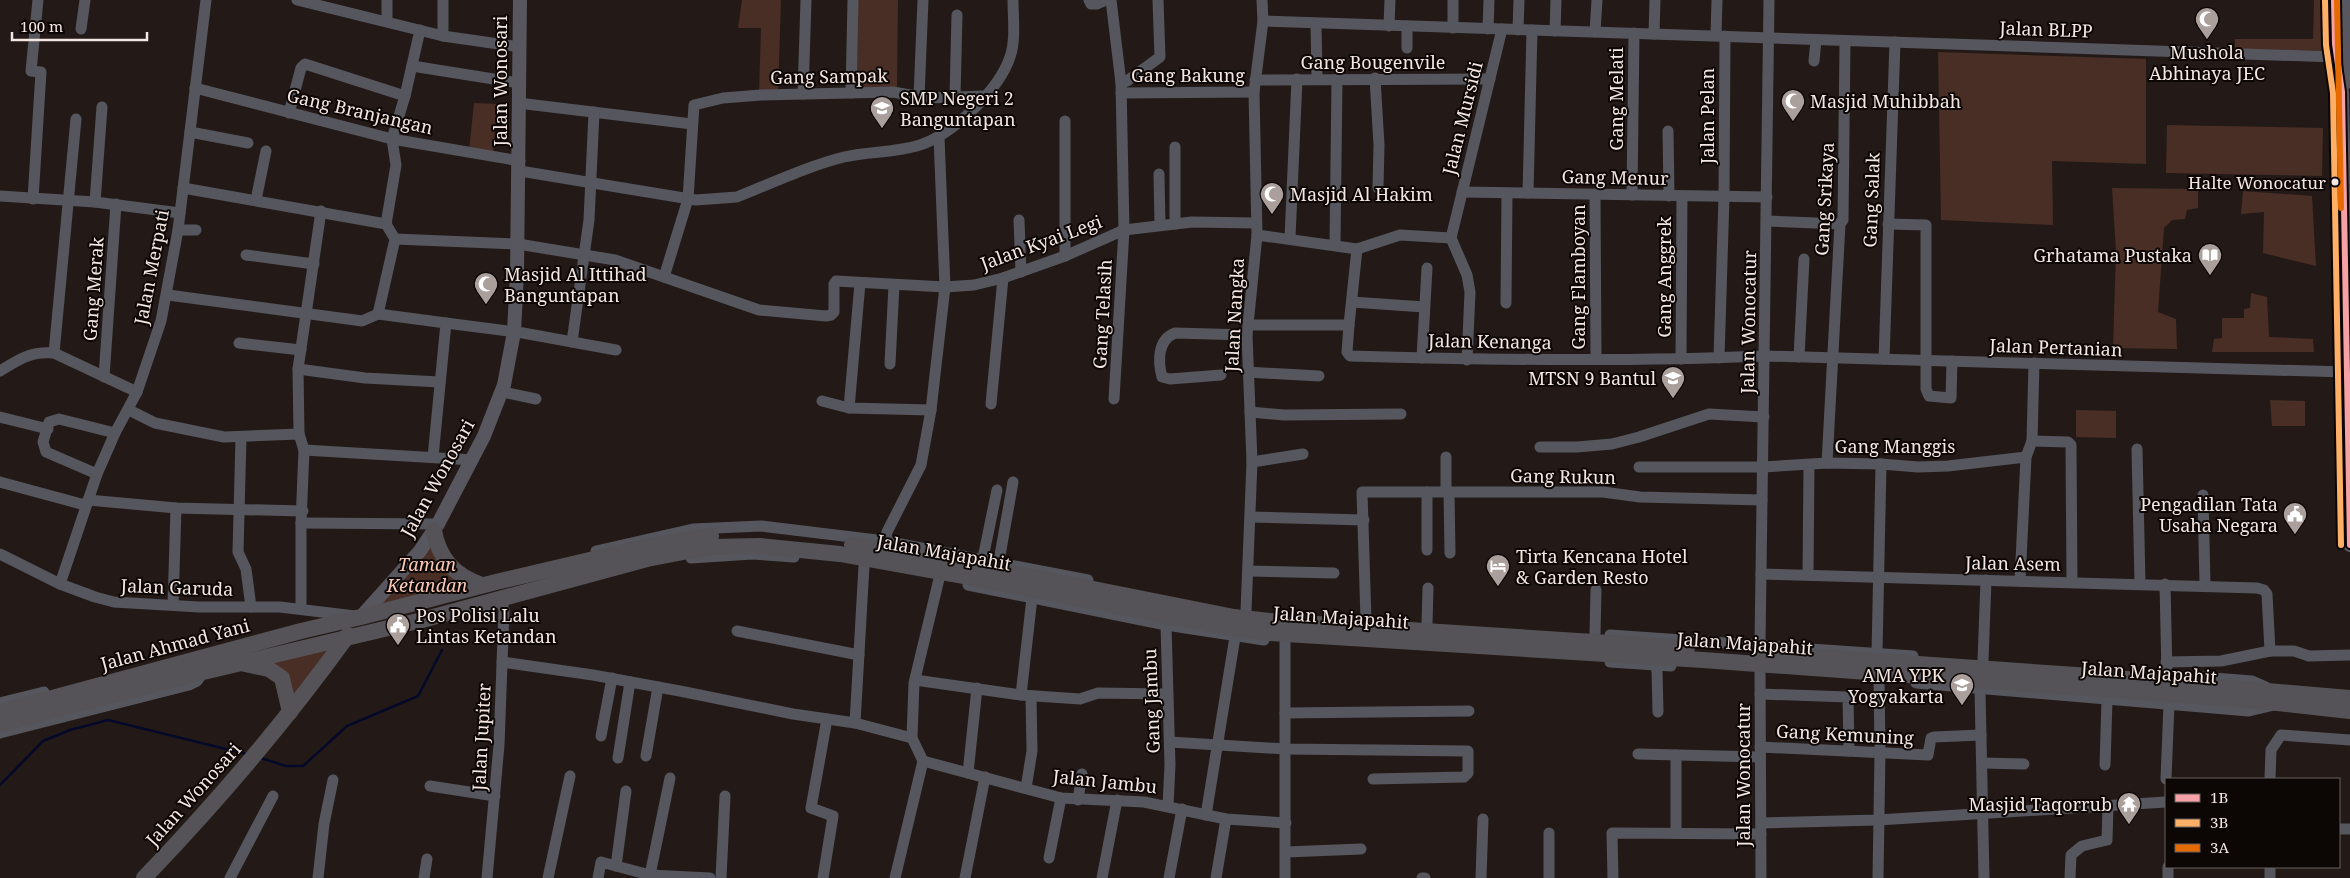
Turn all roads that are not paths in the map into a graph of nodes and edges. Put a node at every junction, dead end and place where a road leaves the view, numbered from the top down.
1 (38, 0) edge
2 (85, 0) edge
3 (206, 0) edge
4 (297, 0) edge
5 (387, 0) edge
6 (443, 0) edge
7 (520, 0) edge
8 (806, 0) edge
9 (853, 0) edge
10 (923, 0) edge
11 (1013, 0) edge
12 (1089, 0) edge
13 (1106, 0) edge
14 (1110, 0) edge
15 (1158, 0) edge
16 (1262, 0) edge
17 (1390, 0) edge
18 (1453, 0) edge
19 (1489, 0) edge
20 (1519, 0) edge
21 (1556, 0) edge
22 (1597, 0) edge
23 (1655, 0) edge
24 (1717, 0) edge
25 (1769, 0) edge
26 (2334, 0) edge
27 (2346, 0) edge
28 (339, 5) edge
29 (956, 15) dead end
30 (1263, 20) junction
31 (387, 21) junction
32 (1316, 24) junction
33 (1389, 26) junction
34 (1407, 26) junction
35 (1454, 28) junction
36 (81, 29) dead end
37 (1488, 29) junction
38 (1502, 29) junction
39 (420, 30) junction
40 (1518, 30) junction
41 (1532, 30) junction
42 (1555, 31) junction
43 (1595, 32) junction
44 (1634, 33) junction
45 (1654, 34) junction
46 (1720, 35) junction
47 (443, 36) junction
48 (1769, 38) junction
49 (1816, 40) junction
50 (1845, 41) junction
51 (1895, 42) junction
52 (520, 48) junction
53 (1407, 48) dead end
54 (2345, 57) edge
55 (1814, 61) dead end
56 (412, 66) junction
57 (1375, 78) junction
58 (1297, 79) junction
59 (1317, 79) junction
60 (1337, 79) junction
61 (1490, 79) junction
62 (1255, 80) junction
63 (519, 83) junction
64 (195, 88) junction
65 (1121, 88) junction
66 (1254, 92) junction
67 (852, 93) junction
68 (803, 94) junction
69 (405, 96) junction
70 (986, 96) junction
71 (919, 97) junction
72 (955, 97) junction
73 (518, 103) junction
74 (102, 107) dead end
75 (594, 112) junction
76 (289, 113) junction
77 (76, 119) dead end
78 (1065, 121) dead end
79 (692, 124) junction
80 (2349, 128) edge
81 (1668, 131) dead end
82 (190, 132) junction
83 (939, 137) junction
84 (392, 139) junction
85 (248, 143) dead end
86 (1175, 147) dead end
87 (266, 151) dead end
88 (520, 166) junction
89 (1159, 174) dead end
90 (592, 182) junction
91 (183, 188) junction
92 (1378, 188) dead end
93 (1462, 192) junction
94 (1507, 193) junction
95 (1528, 193) junction
96 (1595, 194) junction
97 (1632, 195) junction
98 (0, 196) edge
99 (1669, 196) junction
100 (1682, 196) junction
101 (1724, 197) junction
102 (1767, 197) junction
103 (33, 198) junction
104 (688, 198) junction
105 (256, 200) junction
106 (68, 201) junction
107 (95, 202) junction
108 (116, 204) junction
109 (2350, 208) edge
110 (321, 211) junction
111 (180, 213) junction
112 (1019, 220) dead end
113 (1767, 221) junction
114 (386, 224) junction
115 (1175, 224) junction
116 (1840, 224) junction
117 (1888, 224) junction
118 (1160, 225) junction
119 (1256, 229) junction
120 (178, 230) junction
121 (196, 230) dead end
122 (1124, 230) junction
123 (1290, 238) junction
124 (1451, 238) junction
125 (395, 239) junction
126 (518, 244) junction
127 (1335, 245) junction
128 (1356, 249) junction
129 (246, 254) dead end
130 (584, 255) junction
131 (1065, 256) junction
132 (1804, 259) dead end
133 (314, 264) junction
134 (1427, 268) dead end
135 (1021, 272) junction
136 (664, 277) junction
137 (1002, 278) junction
138 (860, 283) junction
139 (894, 285) junction
140 (946, 287) junction
141 (168, 295) junction
142 (1352, 302) junction
143 (1506, 302) dead end
144 (1424, 307) junction
145 (307, 313) junction
146 (378, 314) junction
147 (446, 323) junction
148 (1349, 325) junction
149 (1247, 330) junction
150 (514, 332) junction
151 (572, 342) junction
152 (239, 343) dead end
153 (301, 350) junction
154 (616, 350) dead end
155 (54, 354) junction
156 (1765, 356) junction
157 (1799, 357) junction
158 (1422, 358) junction
159 (1719, 358) junction
160 (1834, 358) junction
161 (1596, 359) junction
162 (1681, 359) junction
163 (1884, 359) junction
164 (1467, 360) junction
165 (1926, 360) junction
166 (1952, 361) junction
167 (2034, 363) junction
168 (890, 364) dead end
169 (298, 370) junction
170 (0, 371) edge
171 (1247, 372) junction
172 (2347, 372) junction
173 (1221, 375) dead end
174 (1319, 376) dead end
175 (104, 377) junction
176 (439, 382) junction
177 (137, 392) junction
178 (502, 392) junction
179 (536, 399) dead end
180 (1114, 399) dead end
181 (822, 401) dead end
182 (991, 404) dead end
183 (849, 408) junction
184 (129, 410) junction
185 (931, 410) junction
186 (1250, 412) junction
187 (1401, 414) dead end
188 (0, 417) edge
189 (1764, 417) junction
190 (2349, 422) edge
191 (48, 429) junction
192 (115, 433) junction
193 (299, 434) junction
194 (241, 437) junction
195 (2032, 441) junction
196 (1540, 447) dead end
197 (2137, 449) dead end
198 (304, 450) junction
199 (1303, 454) dead end
200 (433, 457) junction
201 (1446, 457) dead end
202 (2026, 457) junction
203 (472, 460) junction
204 (1252, 462) junction
205 (1827, 463) junction
206 (1881, 464) junction
207 (1809, 465) junction
208 (1763, 467) junction
209 (1639, 468) dead end
210 (97, 474) junction
211 (0, 482) edge
212 (1013, 482) dead end
213 (997, 490) dead end
214 (1427, 492) junction
215 (1448, 492) junction
216 (2203, 495) dead end
217 (1762, 500) junction
218 (87, 503) junction
219 (176, 508) junction
220 (239, 510) junction
221 (303, 511) junction
222 (1251, 517) junction
223 (1364, 520) junction
224 (301, 523) junction
225 (436, 528) junction
226 (885, 541) junction
227 (2350, 545) edge
228 (1427, 550) dead end
229 (1450, 553) dead end
230 (0, 554) edge
231 (864, 566) junction
232 (557, 567) junction
233 (989, 567) junction
234 (1248, 571) junction
235 (1334, 573) dead end
236 (1761, 574) junction
237 (1808, 575) junction
238 (1880, 577) junction
239 (939, 579) junction
240 (1986, 580) junction
241 (2020, 580) junction
242 (2072, 582) junction
243 (2140, 583) junction
244 (60, 584) junction
245 (2165, 584) junction
246 (482, 585) junction
247 (556, 585) junction
248 (2205, 585) junction
249 (1428, 588) dead end
250 (1596, 590) dead end
251 (1139, 595) junction
252 (1032, 598) junction
253 (501, 599) junction
254 (173, 605) junction
255 (251, 607) junction
256 (302, 608) junction
257 (1246, 611) junction
258 (361, 617) junction
259 (1366, 620) junction
260 (1166, 624) junction
261 (1426, 624) junction
262 (737, 631) dead end
263 (1497, 632) junction
264 (1235, 637) junction
265 (346, 639) junction
266 (1285, 642) junction
267 (1588, 642) junction
268 (1760, 644) junction
269 (1612, 648) junction
270 (2270, 650) junction
271 (1877, 653) junction
272 (2350, 654) edge
273 (859, 655) junction
274 (1984, 661) junction
275 (502, 662) junction
276 (2166, 662) junction
277 (240, 663) junction
278 (1654, 665) junction
279 (198, 667) junction
280 (1760, 671) junction
281 (2167, 675) junction
282 (612, 678) junction
283 (915, 680) junction
284 (1879, 680) junction
285 (630, 682) junction
286 (1972, 686) junction
287 (658, 687) junction
288 (977, 688) junction
289 (1168, 694) junction
290 (1760, 694) junction
291 (1026, 696) junction
292 (2275, 698) junction
293 (2350, 698) edge
294 (2107, 700) junction
295 (0, 703) edge
296 (2169, 704) junction
297 (1469, 711) dead end
298 (2350, 711) edge
299 (0, 712) edge
300 (290, 712) junction
301 (1658, 712) dead end
302 (1285, 713) junction
303 (827, 719) junction
304 (855, 723) junction
305 (0, 724) edge
306 (0, 733) edge
307 (1981, 735) junction
308 (601, 736) dead end
309 (912, 738) junction
310 (2350, 740) edge
311 (1170, 742) junction
312 (1217, 746) junction
313 (1286, 750) junction
314 (1850, 751) junction
315 (1760, 752) junction
316 (1880, 752) junction
317 (1638, 754) dead end
318 (1676, 755) junction
319 (646, 756) dead end
320 (618, 758) dead end
321 (922, 761) junction
322 (1982, 763) junction
323 (2024, 764) dead end
324 (2105, 765) dead end
325 (968, 773) junction
326 (1082, 774) dead end
327 (570, 776) dead end
328 (985, 777) junction
329 (670, 778) dead end
330 (2166, 778) edge
331 (2270, 778) edge
332 (1373, 779) dead end
333 (333, 780) dead end
334 (430, 786) dead end
335 (1026, 788) junction
336 (626, 791) dead end
337 (273, 796) dead end
338 (495, 796) junction
339 (725, 796) dead end
340 (1062, 798) junction
341 (1078, 800) junction
342 (1117, 800) junction
343 (2165, 802) edge
344 (1168, 806) junction
345 (2108, 806) junction
346 (1182, 809) junction
347 (1984, 813) junction
348 (1206, 816) junction
349 (1226, 819) junction
350 (1483, 819) dead end
351 (1878, 820) junction
352 (1286, 823) junction
353 (1761, 828) junction
354 (1549, 833) dead end
355 (1676, 833) junction
356 (1361, 849) dead end
357 (1286, 852) junction
358 (1049, 858) dead end
359 (427, 859) dead end
360 (616, 866) junction
361 (650, 875) junction
362 (144, 878) edge
363 (230, 878) edge
364 (318, 878) edge
365 (424, 878) edge
366 (487, 878) edge
367 (548, 878) edge
368 (598, 878) edge
369 (710, 878) edge
370 (721, 878) edge
371 (823, 878) edge
372 (895, 878) edge
373 (965, 878) edge
374 (1102, 878) edge
375 (1169, 878) edge
376 (1216, 878) edge
377 (1285, 878) edge
378 (1481, 878) edge
379 (1550, 878) edge
380 (1613, 878) edge
381 (1761, 878) edge
382 (1878, 878) edge
383 (1984, 878) edge
384 (2070, 878) edge

1 - 103 street
2 - 36 street
3 - 64 street, Jalan Merpati
4 - 28 street
5 - 31 street
6 - 47 street
7 - 52 main road, Jalan Wonosari
8 - 68 street
9 - 67 street
10 - 71 street
11 - 70 street, Gang Branjangan
12 - 13 street
14 - 65 street, Gang Telasih
15 - 65 street
16 - 30 street, Jalan Nangka
17 - 33 street
18 - 35 street
19 - 37 street
20 - 40 street
21 - 42 street
22 - 43 street
23 - 45 street
24 - 46 street, Jalan Pelan
25 - 48 street, Jalan Wonocatur
26 - 54 main road
27 - 54 main road
28 - 31 street
29 - 72 street
30 - 32 street, Jalan BLPP
30 - 62 street, Jalan Nangka
31 - 39 street
32 - 33 street, Jalan BLPP
32 - 59 street
33 - 34 street, Jalan BLPP
34 - 35 street, Jalan BLPP
34 - 53 street
35 - 37 street, Jalan BLPP
37 - 38 street, Jalan BLPP
38 - 40 street, Jalan BLPP
38 - 61 street, Jalan Mursidi
39 - 47 street
39 - 56 street
40 - 41 street, Jalan BLPP
41 - 42 street, Jalan BLPP
41 - 95 street
42 - 43 street, Jalan BLPP
43 - 44 street, Jalan BLPP
44 - 45 street, Jalan BLPP
44 - 97 street, Gang Melati
45 - 46 street, Jalan BLPP
46 - 48 street, Jalan BLPP
46 - 101 street, Jalan Pelan
47 - 52 street
48 - 49 street, Jalan BLPP
48 - 102 street, Jalan Wonocatur
49 - 50 street, Jalan BLPP
49 - 55 street
50 - 51 street, Jalan BLPP
50 - 116 street, Gang Srikaya
51 - 54 street, Jalan BLPP
51 - 117 street, Gang Salak
52 - 63 main road, Jalan Wonosari
54 - 80 main road
54 - 172 main road
56 - 63 street
56 - 69 street
57 - 60 street, Gang Bougenvile
57 - 61 street, Gang Bougenvile
57 - 92 street
58 - 59 street, Gang Bougenvile
58 - 62 street, Gang Bougenvile
58 - 123 street
59 - 60 street, Gang Bougenvile
60 - 127 street
61 - 93 street, Jalan Mursidi
62 - 66 street, Jalan Nangka
63 - 73 main road, Jalan Wonosari
64 - 76 street, Gang Branjangan
64 - 82 street, Jalan Merpati
65 - 66 street, Gang Bakung
65 - 122 street, Gang Telasih
66 - 119 street, Jalan Nangka
67 - 68 street, Gang Sampak
67 - 71 street, Gang Sampak
68 - 79 street, Gang Sampak
69 - 76 street
69 - 84 street
70 - 72 street, Gang Sampak
70 - 83 street, Gang Branjangan
71 - 72 street, Gang Sampak
73 - 75 street
73 - 88 main road, Jalan Wonosari
74 - 107 street
75 - 79 street
75 - 90 street
76 - 84 street, Gang Branjangan
77 - 106 street
78 - 131 street
79 - 104 street, Gang Sampak
80 - 109 main road
81 - 99 street
82 - 85 street
82 - 91 street, Jalan Merpati
83 - 104 street, Gang Branjangan
83 - 140 street
84 - 88 street, Gang Branjangan
84 - 114 street
86 - 115 street
87 - 105 street
88 - 90 street, Gang Branjangan
88 - 126 main road, Jalan Wonosari
89 - 118 street
90 - 104 street, Gang Branjangan
90 - 130 street
91 - 105 street
91 - 111 street, Jalan Merpati
93 - 94 street, Gang Menur
93 - 124 street, Jalan Mursidi
94 - 95 street, Gang Menur
94 - 143 street
95 - 96 street, Gang Menur
96 - 97 street, Gang Menur
96 - 161 street, Gang Flamboyan
97 - 99 street, Gang Menur
98 - 103 street
99 - 100 street, Gang Menur
100 - 101 street, Gang Menur
100 - 162 street, Gang Anggrek
101 - 102 street, Gang Menur
101 - 159 street, Jalan Pelan
102 - 113 street, Jalan Wonocatur
103 - 106 street
104 - 136 street, Gang Sampak
105 - 110 street
106 - 107 street
106 - 155 street
107 - 108 street
108 - 111 street
108 - 175 street, Gang Merak
110 - 114 street
110 - 133 street
111 - 120 street, Jalan Merpati
112 - 135 street
113 - 116 street
113 - 156 street, Jalan Wonocatur
114 - 125 street
115 - 118 street, Jalan Kyai Legi
115 - 119 street, Jalan Kyai Legi
116 - 160 street, Gang Srikaya
117 - 163 street, Gang Salak
117 - 165 street
118 - 122 street, Jalan Kyai Legi
119 - 123 street, Jalan Kyai Legi
119 - 149 street, Jalan Nangka
120 - 121 street
120 - 141 street, Jalan Merpati
122 - 131 street, Jalan Kyai Legi
122 - 180 street, Gang Telasih
123 - 127 street, Jalan Kyai Legi
124 - 128 street
124 - 164 street
125 - 126 street
125 - 146 street
126 - 130 street
126 - 150 main road, Jalan Wonosari
127 - 128 street, Jalan Kyai Legi
128 - 142 street
129 - 133 street
130 - 136 street
130 - 151 street
131 - 135 street, Jalan Kyai Legi
132 - 157 street
133 - 145 street
134 - 144 street
135 - 137 street, Jalan Kyai Legi
136 - 138 street, Jalan Kyai Legi
137 - 140 street, Jalan Kyai Legi
137 - 182 street
138 - 139 street, Jalan Kyai Legi
138 - 183 street
139 - 140 street, Jalan Kyai Legi
139 - 168 street
140 - 185 street
141 - 145 street
141 - 177 street, Jalan Merpati
142 - 144 street
142 - 148 street
144 - 158 street
145 - 146 street
145 - 153 street
146 - 147 street
147 - 150 street
147 - 176 street
148 - 149 street
148 - 158 street, Jalan Kenanga
149 - 171 street, Jalan Nangka
149 - 173 street
150 - 151 street
150 - 178 main road, Jalan Wonosari
151 - 154 street
152 - 153 street
153 - 169 street
155 - 170 street
155 - 175 street
156 - 157 street, Jalan Pertanian
156 - 159 street, Jalan Kenanga
156 - 189 street, Jalan Wonocatur
157 - 160 street, Jalan Pertanian
158 - 164 street, Jalan Kenanga
159 - 162 street, Jalan Kenanga
160 - 163 street, Jalan Pertanian
160 - 205 street, Gang Srikaya
161 - 162 street, Jalan Kenanga
161 - 164 street, Jalan Kenanga
163 - 165 street, Jalan Pertanian
165 - 166 street, Jalan Pertanian
165 - 166 street
166 - 167 street, Jalan Pertanian
167 - 172 street, Jalan Pertanian
167 - 195 street
169 - 176 street
169 - 193 street
171 - 174 street
171 - 186 street, Jalan Nangka
172 - 190 main road
175 - 177 street
176 - 200 street
177 - 184 street, Jalan Merpati
178 - 179 street
178 - 203 main road, Jalan Wonosari
181 - 183 street
183 - 185 street
184 - 192 street, Jalan Merpati
184 - 194 street
185 - 226 street
186 - 187 street
186 - 204 street, Jalan Nangka
188 - 191 street
189 - 196 street
189 - 208 street, Jalan Wonocatur
190 - 227 main road
191 - 192 street
191 - 210 street
192 - 210 street, Jalan Merpati
193 - 194 street
193 - 198 street
194 - 220 street
195 - 202 street
195 - 242 street
197 - 243 street
198 - 200 street
198 - 221 street
199 - 204 street
200 - 203 street
201 - 215 street
202 - 206 street, Gang Manggis
202 - 241 street
203 - 225 main road, Jalan Wonosari
204 - 222 street, Jalan Nangka
205 - 206 street, Gang Manggis
205 - 207 street, Gang Manggis
206 - 238 street
207 - 208 street, Gang Manggis
207 - 237 street
208 - 209 street, Gang Manggis
208 - 217 street, Jalan Wonocatur
210 - 218 street, Jalan Merpati
211 - 218 street
212 - 233 street
213 - 233 street
214 - 215 street, Gang Rukun
214 - 223 street, Gang Rukun
214 - 228 street
215 - 217 street, Gang Rukun
215 - 229 street
216 - 248 street
217 - 236 street, Jalan Wonocatur
218 - 219 street
218 - 244 street, Jalan Merpati
219 - 220 street
219 - 254 street
220 - 221 street
220 - 255 street
221 - 224 street
222 - 223 street
222 - 234 street, Jalan Nangka
223 - 259 street
224 - 225 street
224 - 256 street
225 - 246 highway
225 - 258 main road, Jalan Wonosari
226 - 232 street
226 - 233 street
230 - 244 street, Jalan Garuda
231 - 239 street
231 - 247 street
231 - 273 street
232 - 233 highway, Jalan Majapahit
232 - 246 highway, Jalan Majapahit
233 - 247 highway, Jalan Majapahit
233 - 251 highway, Jalan Majapahit
233 - 267 highway, Jalan Majapahit
234 - 235 street
234 - 257 street, Jalan Nangka
236 - 237 street, Jalan Asem
236 - 268 street, Jalan Wonocatur
237 - 238 street, Jalan Asem
238 - 240 street, Jalan Asem
238 - 271 street
239 - 252 street
239 - 283 street
240 - 241 street, Jalan Asem
240 - 274 street
241 - 242 street, Jalan Asem
242 - 243 street, Jalan Asem
243 - 245 street, Jalan Asem
244 - 254 street, Jalan Garuda
245 - 248 street, Jalan Asem
245 - 276 street
246 - 258 highway, Jalan Majapahit
247 - 253 highway, Jalan Majapahit
248 - 270 street, Jalan Asem
249 - 261 street
250 - 267 street
251 - 257 street
251 - 263 highway, Jalan Majapahit
252 - 260 street
252 - 291 street
253 - 265 highway, Jalan Majapahit
253 - 275 street, Jalan Jupiter
254 - 255 street, Jalan Garuda
255 - 256 street, Jalan Garuda
256 - 258 street, Jalan Garuda
257 - 259 street
258 - 265 highway, Jalan Wonosari
258 - 279 highway, Jalan Ahmad Yani
259 - 261 street
260 - 264 street
260 - 289 street, Gang Jambu
261 - 263 street
262 - 273 street
263 - 267 highway, Jalan Majapahit
264 - 266 street
264 - 312 street
265 - 277 highway, Jalan Ahmad Yani
265 - 300 highway, Jalan Wonosari
266 - 278 street
266 - 302 street
267 - 268 street
267 - 269 highway, Jalan Majapahit
268 - 271 street
269 - 286 highway, Jalan Majapahit
269 - 292 highway, Jalan Majapahit
270 - 272 street
270 - 276 street
271 - 274 street
273 - 304 street
274 - 281 street
275 - 282 street
275 - 338 street, Jalan Jupiter
276 - 281 street
277 - 279 highway, Jalan Ahmad Yani
277 - 300 highway
278 - 280 street
278 - 301 street
279 - 295 street
279 - 299 highway, Jalan Ahmad Yani
279 - 305 highway, Jalan Ahmad Yani
279 - 306 street
280 - 284 street
280 - 290 street, Jalan Wonocatur
281 - 292 street
282 - 285 street
282 - 308 street
283 - 288 street
283 - 309 street
284 - 286 street
284 - 316 street
285 - 287 street
285 - 320 street
286 - 292 highway, Jalan Majapahit
286 - 294 street
286 - 307 street
287 - 303 street
287 - 319 street
288 - 291 street
288 - 325 street
289 - 291 street
289 - 311 street, Gang Jambu
290 - 314 street
290 - 315 street, Jalan Wonocatur
291 - 335 street
292 - 293 highway, Jalan Majapahit
292 - 296 street
292 - 298 highway, Jalan Majapahit
294 - 296 street
294 - 324 street
296 - 330 street
297 - 302 street
300 - 362 highway, Jalan Wonosari
302 - 313 street
303 - 304 street
303 - 371 street
304 - 309 street
307 - 316 street, Gang Kemuning
307 - 322 street
309 - 321 street
310 - 331 street
311 - 312 street
311 - 344 street, Gang Jambu
312 - 313 street
312 - 348 street
313 - 332 street
313 - 352 street
314 - 315 street, Gang Kemuning
314 - 316 street, Gang Kemuning
315 - 318 street, Gang Kemuning
315 - 353 street, Jalan Wonocatur
316 - 351 street
317 - 318 street, Gang Kemuning
318 - 355 street
321 - 325 street, Jalan Jambu
321 - 372 street
322 - 323 street
322 - 347 street
325 - 328 street, Jalan Jambu
326 - 341 street
327 - 367 street
328 - 335 street, Jalan Jambu
328 - 373 street
329 - 361 street
333 - 364 street
334 - 338 street
335 - 340 street, Jalan Jambu
336 - 360 street
337 - 363 street
338 - 366 street, Jalan Jupiter
339 - 370 street
340 - 341 street, Jalan Jambu
340 - 358 street
341 - 342 street, Jalan Jambu
342 - 344 street, Jalan Jambu
342 - 374 street
343 - 345 street
344 - 346 street, Jalan Jambu
345 - 347 street
345 - 384 street
346 - 348 street, Jalan Jambu
346 - 375 street
347 - 351 street
347 - 383 street
348 - 349 street, Jalan Jambu
349 - 352 street, Jalan Jambu
349 - 376 street
350 - 378 street
351 - 353 street
351 - 382 street
352 - 357 street
353 - 355 street
353 - 381 street, Jalan Wonocatur
354 - 379 street
355 - 380 street
356 - 357 street
357 - 377 street
359 - 365 street
360 - 361 street
360 - 368 street
361 - 369 street

